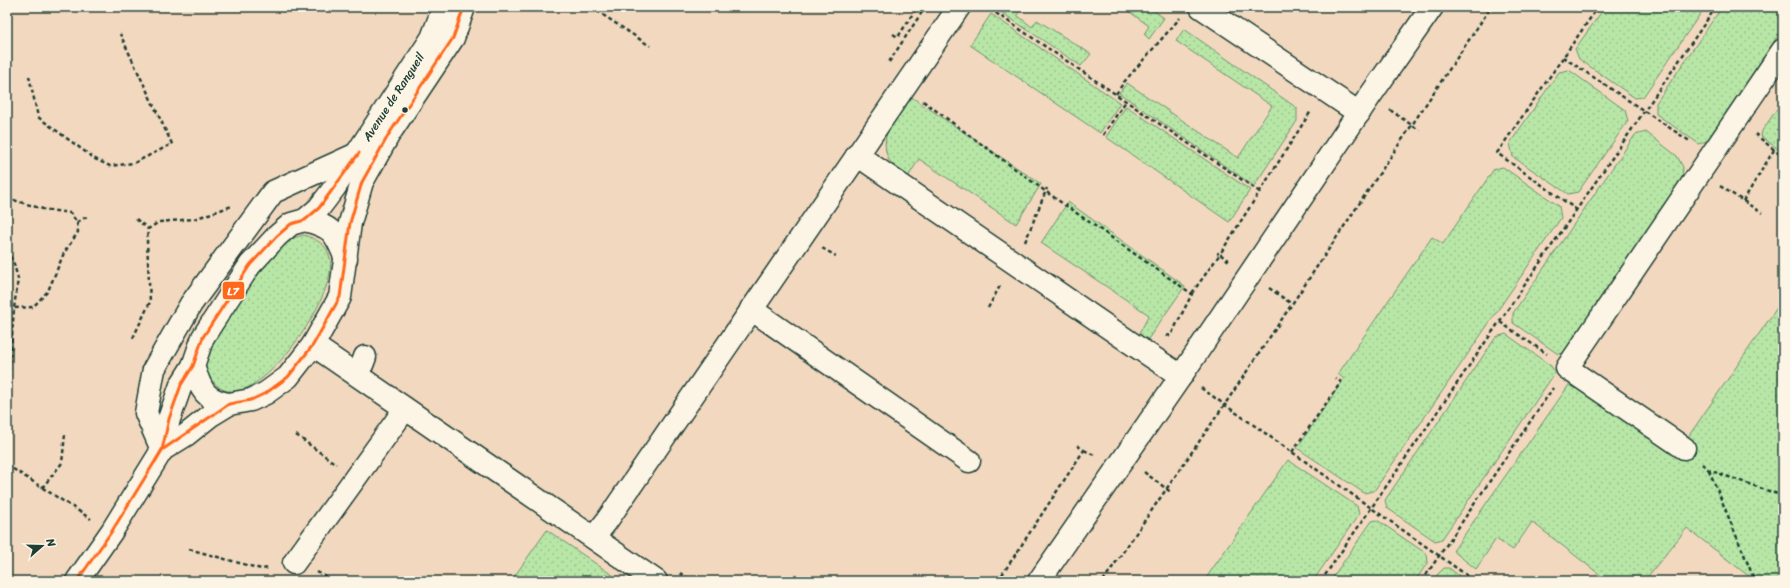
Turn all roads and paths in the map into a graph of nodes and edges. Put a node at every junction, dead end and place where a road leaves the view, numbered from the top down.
1 (444, 7) edge
2 (464, 7) edge
3 (575, 7) edge
4 (591, 7) edge
5 (959, 7) edge
6 (1432, 7) edge
7 (1491, 7) edge
8 (1598, 7) edge
9 (1716, 7) edge
10 (571, 8) dead end
11 (917, 8) edge
12 (990, 9) dead end
13 (1193, 10) edge
14 (120, 34) dead end
15 (893, 34) dead end
16 (650, 46) dead end
17 (1783, 50) edge
18 (1563, 58) junction
19 (888, 63) dead end
20 (29, 76) dead end
21 (1116, 94) junction
22 (923, 101) dead end
23 (1126, 101) junction
24 (1364, 104) junction
25 (1312, 110) dead end
26 (1644, 111) junction
27 (1736, 119) junction
28 (1412, 125) junction
29 (1419, 130) dead end
30 (1103, 136) dead end
31 (1774, 150) junction
32 (358, 153) junction
33 (857, 155) junction
34 (1711, 155) junction
35 (1783, 157) edge
36 (1700, 173) junction
37 (1047, 188) dead end
38 (1045, 191) junction
39 (1260, 192) junction
40 (7, 198) edge
41 (1743, 201) junction
42 (1577, 210) junction
43 (1762, 213) dead end
44 (88, 216) dead end
45 (136, 219) dead end
46 (194, 219) dead end
47 (304, 220) junction
48 (77, 222) junction
49 (148, 229) junction
50 (1024, 245) dead end
51 (7, 250) edge
52 (346, 259) junction
53 (1005, 278) dead end
54 (1192, 294) junction
55 (14, 308) junction
56 (988, 308) dead end
57 (751, 309) junction
58 (1500, 322) junction
59 (133, 338) dead end
60 (1159, 338) dead end
61 (313, 345) junction
62 (193, 366) junction
63 (1567, 368) junction
64 (1181, 376) junction
65 (1336, 378) dead end
66 (1209, 394) dead end
67 (7, 403) edge
68 (229, 404) junction
69 (1225, 404) junction
70 (405, 409) junction
71 (65, 434) dead end
72 (296, 434) dead end
73 (1075, 444) dead end
74 (1684, 448) joint
75 (162, 450) junction
76 (1292, 452) junction
77 (969, 461) dead end
78 (7, 465) edge
79 (1709, 470) junction
80 (1142, 471) dead end
81 (355, 478) junction
82 (42, 488) junction
83 (1166, 489) junction
84 (1172, 493) dead end
85 (1783, 496) edge
86 (1371, 508) junction
87 (92, 520) dead end
88 (594, 537) junction
89 (189, 548) dead end
90 (1439, 555) junction
91 (294, 564) junction
92 (77, 581) edge
93 (333, 581) edge
94 (656, 581) edge
95 (998, 581) edge
96 (1039, 581) edge
97 (1103, 581) edge
98 (1321, 581) edge
99 (1422, 581) edge
100 (1475, 581) edge
101 (1756, 581) edge

1 - 32 street, Avenue de Rangueil
2 - 52 street, Avenue de Rangueil
3 - 10 path
4 - 16 path
5 - 33 street
6 - 24 street
7 - 28 path
8 - 18 path
9 - 26 path
11 - 15 path
11 - 19 path
12 - 21 path
13 - 21 path
13 - 24 street
14 - 20 path
17 - 27 street
18 - 26 path
18 - 42 path
21 - 23 path
22 - 38 path
23 - 30 path
23 - 39 path
24 - 28 path
24 - 64 street
25 - 39 path
26 - 34 path
26 - 42 path
27 - 31 path
27 - 34 street
28 - 29 path
28 - 69 path
31 - 35 path
31 - 41 path
32 - 47 street, Avenue de Rangueil
32 - 75 street
33 - 57 street
33 - 64 street
34 - 36 street
36 - 41 path
36 - 63 street
37 - 38 path
38 - 50 path
38 - 54 path
39 - 54 path
40 - 48 path
41 - 43 path
42 - 58 path
44 - 48 path
45 - 49 path
46 - 49 path
47 - 52 street
47 - 62 street, Avenue de Rangueil
48 - 55 path
49 - 59 path
51 - 55 path
52 - 61 street, Avenue de Rangueil
53 - 56 path
54 - 60 path
55 - 67 path
57 - 77 street
57 - 88 street
58 - 63 path
58 - 86 path
61 - 68 street, Avenue de Rangueil
61 - 70 street
62 - 68 street, Avenue de Rangueil
62 - 75 street, Avenue de Rangueil
63 - 74 street
63 - 90 path
64 - 96 street
65 - 76 path
66 - 69 path
68 - 75 street, Avenue de Rangueil
69 - 76 path
69 - 83 path
70 - 81 street
70 - 88 street
71 - 82 path
72 - 81 path
73 - 95 path
74 - 79 path
75 - 92 street, Avenue de Rangueil
76 - 86 path
78 - 82 path
79 - 85 path
79 - 101 path
80 - 83 path
81 - 91 street
82 - 87 path
83 - 84 path
83 - 97 path
86 - 90 path
86 - 98 path
88 - 94 street
89 - 91 path
90 - 99 path
90 - 100 path
91 - 93 path

